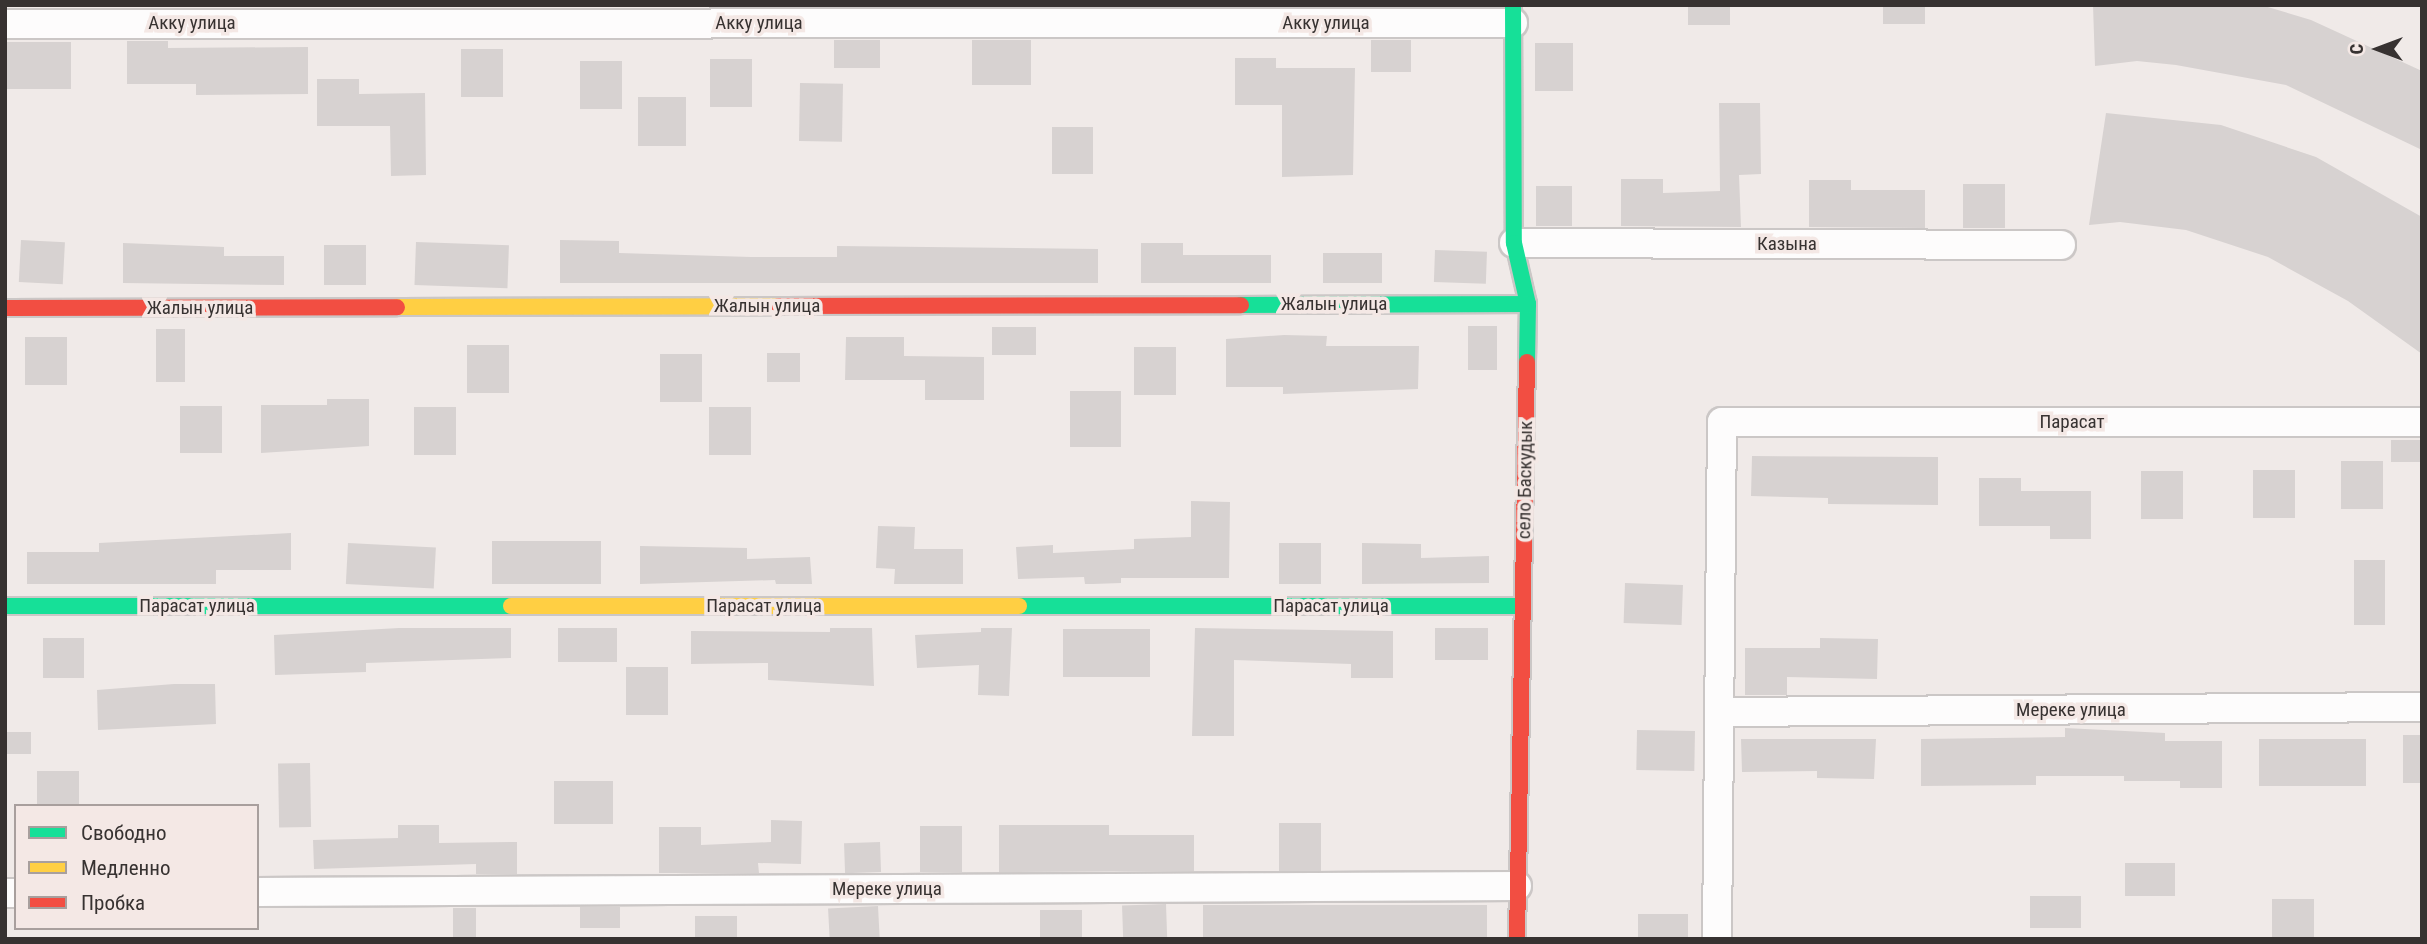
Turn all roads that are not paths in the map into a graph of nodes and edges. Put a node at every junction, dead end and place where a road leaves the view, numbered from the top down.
1 (1513, 14) edge
2 (5, 23) edge
3 (1514, 243) junction
4 (2060, 245) dead end
5 (1528, 304) junction
6 (5, 308) edge
7 (2422, 422) edge
8 (5, 606) edge
9 (1522, 606) junction
10 (2422, 707) edge
11 (1719, 712) junction
12 (1517, 886) junction
13 (259, 892) edge
14 (1517, 939) edge
15 (1717, 939) edge

1 - 2 street, Акку улица
1 - 3 street, село Баскудык
3 - 4 street, Казына
3 - 5 street, село Баскудык
5 - 6 street, Жалын улица
5 - 9 street, село Баскудык
7 - 11 street, Парасат
8 - 9 street, Парасат улица
9 - 12 street, село Баскудык
10 - 11 street, Мереке улица
11 - 15 street
12 - 13 street, Мереке улица
12 - 14 street, село Баскудык

